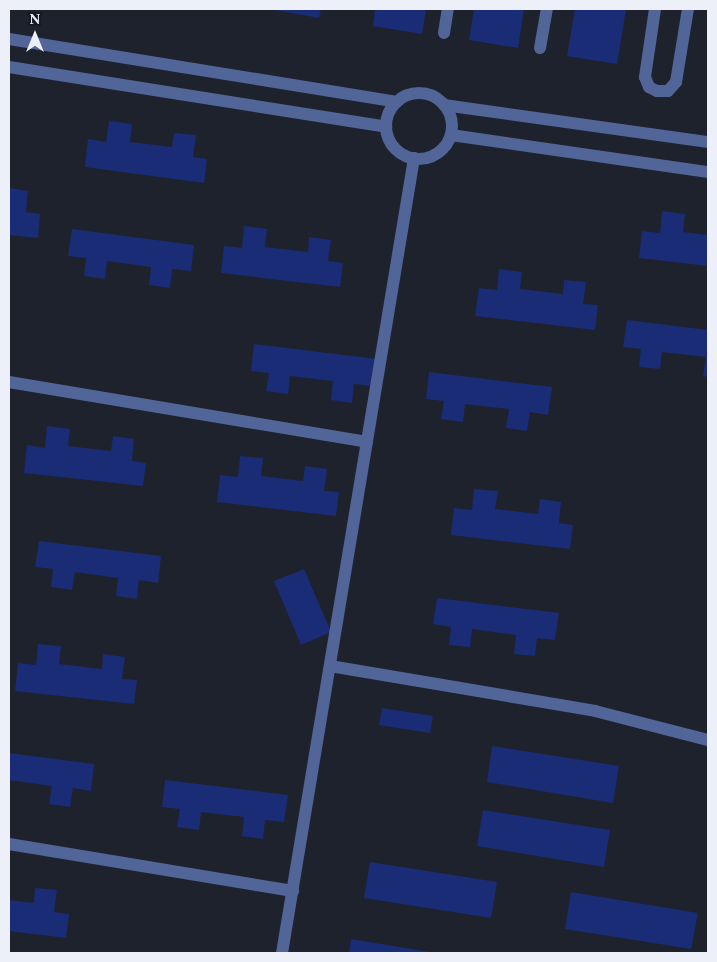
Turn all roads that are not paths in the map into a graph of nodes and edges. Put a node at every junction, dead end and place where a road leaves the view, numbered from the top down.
1 (448, 9) edge
2 (546, 9) edge
3 (656, 9) edge
4 (688, 9) edge
5 (444, 33) dead end
6 (9, 39) edge
7 (540, 48) dead end
8 (9, 68) edge
9 (396, 102) junction
10 (444, 105) junction
11 (386, 127) junction
12 (451, 135) junction
13 (708, 142) edge
14 (414, 158) junction
15 (708, 172) edge
16 (9, 382) edge
17 (367, 442) junction
18 (330, 666) junction
19 (708, 740) edge
20 (9, 844) edge
21 (293, 891) junction
22 (282, 953) edge

1 - 5 street
2 - 7 street
3 - 4 street
6 - 9 street
8 - 11 street
9 - 10 street
9 - 11 street
10 - 12 street
10 - 13 street
11 - 14 street
12 - 14 street
12 - 15 street
14 - 17 street
16 - 17 street
17 - 18 street
18 - 19 street
18 - 21 street
20 - 21 street
21 - 22 street

